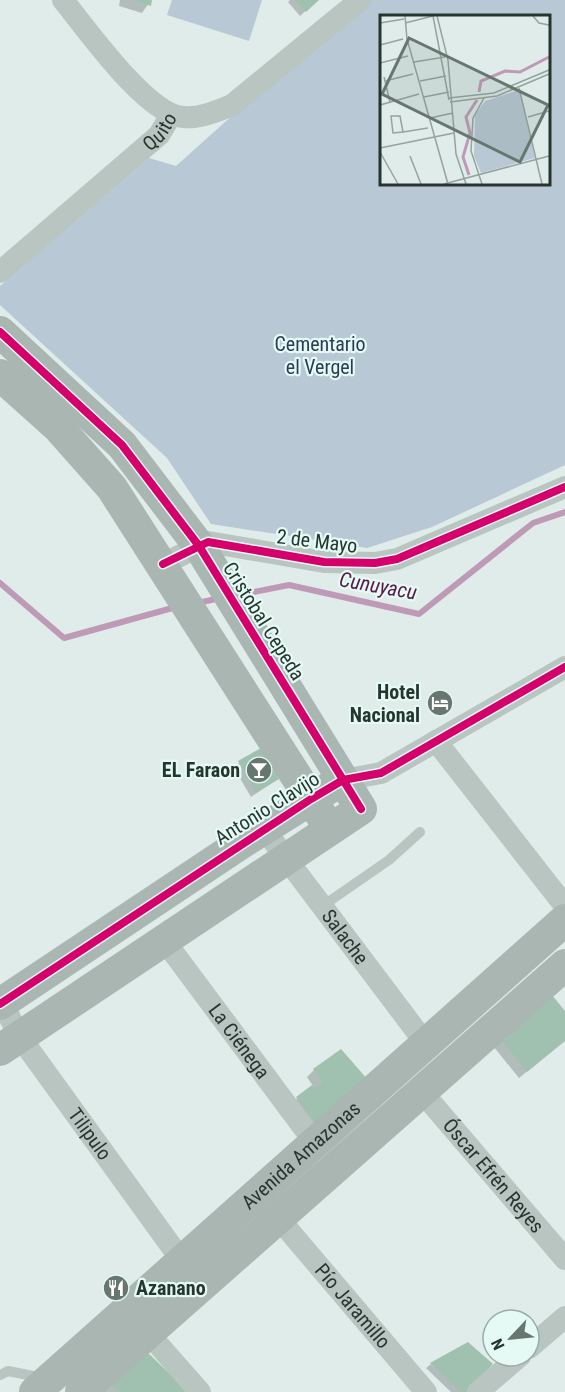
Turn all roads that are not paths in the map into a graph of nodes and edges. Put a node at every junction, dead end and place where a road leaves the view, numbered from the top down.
1 (63, 0) edge
2 (360, 0) edge
3 (171, 115) junction
4 (0, 272) edge
5 (0, 332) edge
6 (0, 375) edge
7 (565, 487) edge
8 (198, 546) junction
9 (170, 575) junction
10 (565, 667) edge
11 (436, 741) junction
12 (381, 773) junction
13 (343, 780) junction
14 (311, 799) junction
15 (361, 808) junction
16 (264, 829) junction
17 (330, 829) junction
18 (420, 832) dead end
19 (285, 858) junction
20 (565, 906) edge
21 (321, 907) junction
22 (565, 920) edge
23 (164, 940) junction
24 (565, 965) edge
25 (1, 1004) edge
26 (10, 1043) edge
27 (426, 1044) junction
28 (422, 1092) junction
29 (315, 1143) junction
30 (279, 1220) junction
31 (565, 1259) edge
32 (182, 1261) junction
33 (565, 1317) edge
34 (148, 1333) junction
35 (541, 1338) edge
36 (506, 1368) edge
37 (0, 1374) edge
38 (42, 1386) edge
39 (81, 1392) edge
40 (200, 1392) edge
41 (426, 1392) edge
42 (478, 1392) edge

1 - 3 street
2 - 3 street, Quito
3 - 4 street, Quito
5 - 8 street, Cristobal Cepeda
6 - 9 street
7 - 8 street, 2 de Mayo
8 - 9 street, 2 de Mayo
8 - 13 street, Cristobal Cepeda
9 - 14 street
10 - 11 street, Antonio Clavijo
11 - 12 street, Antonio Clavijo
11 - 20 street
12 - 13 street, Antonio Clavijo
12 - 15 street
13 - 14 street, Antonio Clavijo
13 - 15 street, Cristobal Cepeda
14 - 16 street, Antonio Clavijo
14 - 17 street
15 - 17 street
16 - 19 street, Salache
16 - 25 street, Antonio Clavijo
17 - 19 street
18 - 21 lane
19 - 21 street, Salache
19 - 23 street
21 - 27 street, Salache
22 - 27 street, Avenida Amazonas
23 - 26 street
23 - 29 street, La Ciénega
24 - 28 street, Avenida Amazonas
25 - 26 street, Tilipulo
26 - 32 street, Tilipulo
27 - 29 street, Avenida Amazonas
28 - 30 street, Avenida Amazonas
28 - 31 street, Óscar Efrén Reyes
29 - 32 street, Avenida Amazonas
30 - 34 street, Avenida Amazonas
30 - 41 street, Pío Jaramillo
32 - 38 street, Avenida Amazonas
33 - 35 street
34 - 39 street, Avenida Amazonas
34 - 40 street
36 - 42 street
37 - 38 lane

